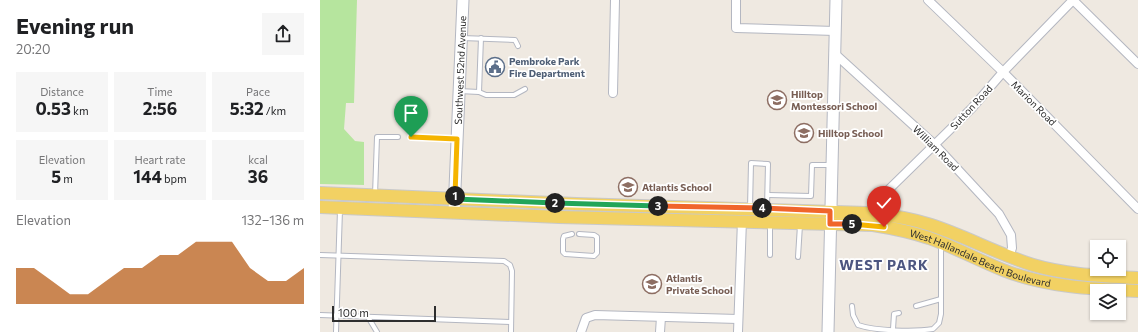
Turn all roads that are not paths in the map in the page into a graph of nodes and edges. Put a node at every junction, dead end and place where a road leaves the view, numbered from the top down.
1 (463, 0) edge
2 (615, 0) edge
3 (736, 0) edge
4 (836, 0) edge
5 (928, 0) edge
6 (1073, 0) edge
7 (835, 31) junction
8 (462, 38) junction
9 (481, 38) junction
10 (518, 46) dead end
11 (834, 53) junction
12 (1138, 64) edge
13 (1003, 72) junction
14 (525, 89) dead end
15 (459, 91) junction
16 (479, 92) junction
17 (613, 94) dead end
18 (398, 137) dead end
19 (411, 137) dead end
20 (457, 139) junction
21 (935, 145) junction
22 (831, 165) junction
23 (320, 193) edge
24 (375, 195) junction
25 (768, 195) junction
26 (455, 199) junction
27 (320, 207) edge
28 (340, 207) junction
29 (750, 208) junction
30 (767, 209) junction
31 (1138, 209) edge
32 (830, 211) junction
33 (454, 212) junction
34 (868, 212) junction
35 (742, 220) junction
36 (770, 222) junction
37 (800, 223) junction
38 (830, 224) junction
39 (572, 234) dead end
40 (579, 234) dead end
41 (941, 243) junction
42 (320, 255) edge
43 (770, 255) dead end
44 (338, 256) junction
45 (798, 256) dead end
46 (1009, 257) junction
47 (982, 260) junction
48 (1136, 278) edge
49 (1045, 282) junction
50 (1138, 291) edge
51 (941, 299) junction
52 (852, 306) dead end
53 (916, 306) dead end
54 (898, 313) dead end
55 (320, 316) edge
56 (336, 316) junction
57 (368, 317) junction
58 (660, 317) junction
59 (738, 319) junction
60 (511, 322) junction
61 (893, 329) junction
62 (336, 332) edge
63 (377, 332) edge
64 (511, 332) edge
65 (581, 332) edge
66 (660, 332) edge
67 (738, 332) edge
68 (828, 332) edge

1 - 8 street, Southwest 52nd Avenue
2 - 17 street
3 - 7 street
4 - 7 street
5 - 13 street, Marion Road
6 - 12 street
6 - 13 street, Sutton Road
7 - 11 street
8 - 9 lane
8 - 15 street, Southwest 52nd Avenue
9 - 10 lane
9 - 16 lane
11 - 21 street, William Road
11 - 22 street
13 - 21 street, Sutton Road
13 - 31 street, Marion Road
14 - 16 lane
15 - 16 lane
15 - 20 street, Southwest 52nd Avenue
18 - 24 lane
19 - 20 lane
20 - 26 street, Southwest 52nd Avenue
21 - 34 street, Sutton Road
21 - 46 street, William Road
22 - 25 lane
22 - 32 street
23 - 24 main road, West Hallandale Beach Boulevard
23 - 28 main road
24 - 26 main road, West Hallandale Beach Boulevard
25 - 29 lane
25 - 30 lane
26 - 29 main road, West Hallandale Beach Boulevard
26 - 33 street, Southwest 52nd Avenue
27 - 28 main road, West Hallandale Beach Boulevard
28 - 33 main road, West Hallandale Beach Boulevard
28 - 44 lane
29 - 30 main road, West Hallandale Beach Boulevard
30 - 32 main road, West Hallandale Beach Boulevard
32 - 34 main road, West Hallandale Beach Boulevard
32 - 38 street
33 - 35 main road, West Hallandale Beach Boulevard
34 - 46 main road, West Hallandale Beach Boulevard
35 - 36 main road, West Hallandale Beach Boulevard
35 - 59 street
36 - 37 main road, West Hallandale Beach Boulevard
36 - 43 lane
37 - 38 main road, West Hallandale Beach Boulevard
37 - 45 lane
38 - 41 main road, West Hallandale Beach Boulevard
38 - 68 street
39 - 40 lane
41 - 47 main road, West Hallandale Beach Boulevard
41 - 51 lane
42 - 44 lane
44 - 56 lane
44 - 60 lane
46 - 47 main road
46 - 48 main road, West Hallandale Beach Boulevard
47 - 49 main road, West Hallandale Beach Boulevard
48 - 49 main road
49 - 50 main road, West Hallandale Beach Boulevard
51 - 53 lane
51 - 61 lane
52 - 61 lane
54 - 61 lane
55 - 56 lane
56 - 57 lane
56 - 62 lane
57 - 60 lane
57 - 63 lane
58 - 59 street
58 - 65 street
58 - 66 street
59 - 67 street
60 - 64 lane

